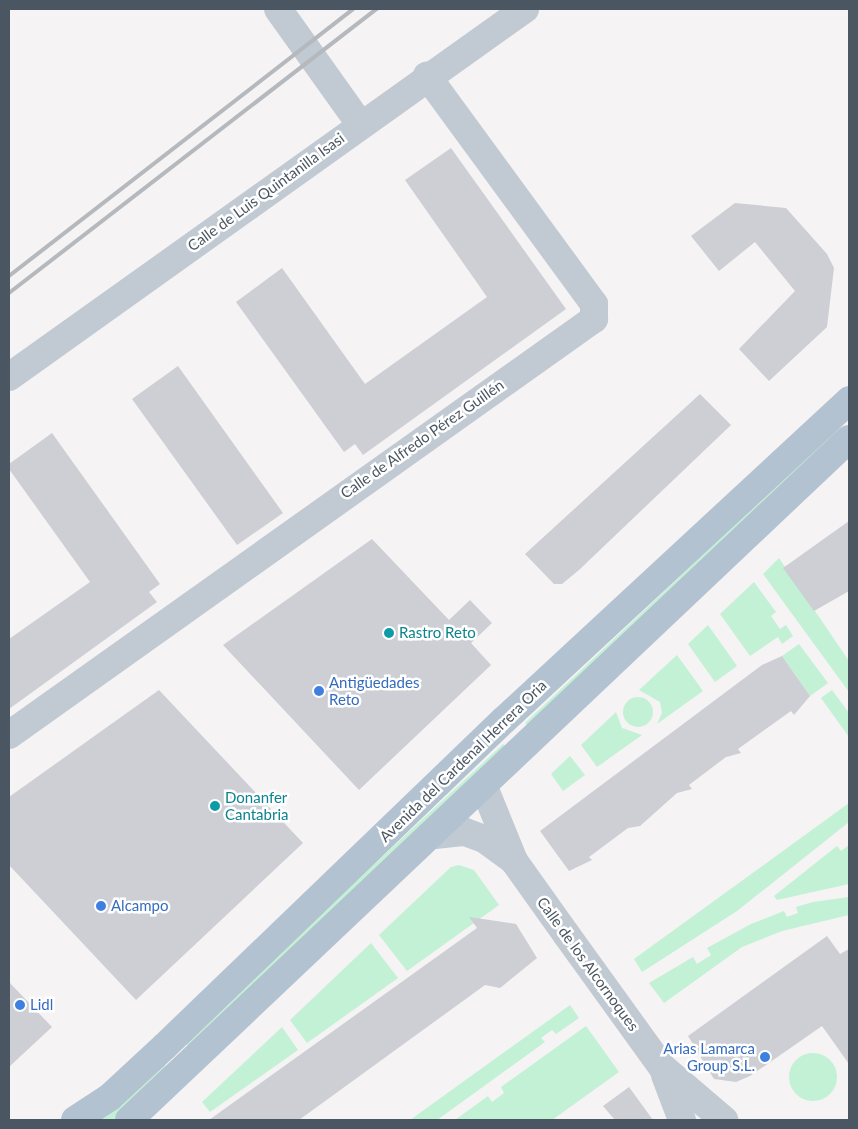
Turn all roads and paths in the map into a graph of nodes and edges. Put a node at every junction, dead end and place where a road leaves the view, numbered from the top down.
1 (278, 9) edge
2 (524, 9) edge
3 (427, 76) junction
4 (360, 124) junction
5 (9, 377) edge
6 (849, 400) edge
7 (849, 439) edge
8 (9, 735) edge
9 (484, 787) junction
10 (435, 835) junction
11 (514, 861) junction
12 (662, 1067) junction
13 (75, 1120) edge
14 (129, 1120) edge
15 (682, 1120) edge
16 (724, 1120) edge

1 - 4 street
2 - 3 street, Calle de Luis Quintanilla Isasi
3 - 4 street, Calle de Luis Quintanilla Isasi
3 - 8 street, Calle de Alfredo Pérez Guillén
4 - 5 street, Calle de Luis Quintanilla Isasi
6 - 13 main road, Avenida del Cardenal Herrera Oria
7 - 9 main road
9 - 10 main road
9 - 11 street, Calle de los Alcornoques
10 - 11 street, Calle de los Alcornoques
10 - 14 main road
11 - 12 street, Calle de los Alcornoques
12 - 15 street, Calle de los Alcornoques
12 - 16 street, Calle de los Alcornoques

